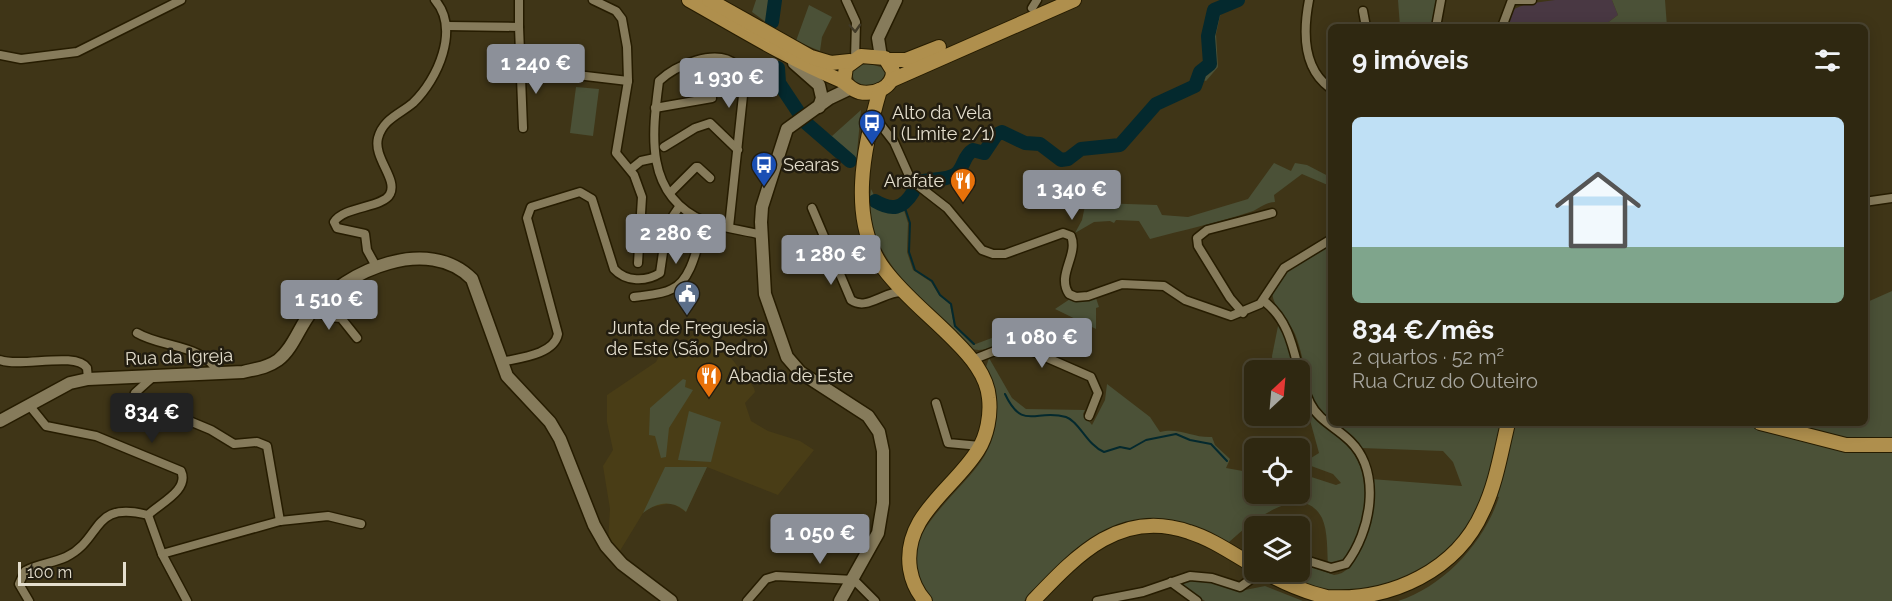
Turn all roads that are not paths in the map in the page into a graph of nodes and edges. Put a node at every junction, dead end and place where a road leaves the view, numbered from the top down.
1 (181, 0) edge
2 (435, 0) edge
3 (519, 0) edge
4 (593, 0) edge
5 (689, 0) edge
6 (709, 0) edge
7 (846, 0) edge
8 (896, 0) edge
9 (1051, 0) edge
10 (1074, 0) edge
11 (1308, 0) edge
12 (1441, 0) edge
13 (1513, 0) edge
14 (1532, 0) edge
15 (1034, 4) edge
16 (1363, 12) dead end
17 (1365, 24) edge
18 (1437, 24) edge
19 (1503, 24) edge
20 (447, 26) junction
21 (519, 27) junction
22 (882, 27) junction
23 (771, 46) junction
24 (0, 55) edge
25 (855, 59) junction
26 (884, 59) junction
27 (521, 65) junction
28 (892, 80) junction
29 (628, 81) junction
30 (1328, 86) edge
31 (851, 87) junction
32 (880, 90) junction
33 (712, 98) dead end
34 (819, 107) junction
35 (655, 108) junction
36 (869, 111) junction
37 (523, 128) dead end
38 (664, 147) dead end
39 (738, 150) junction
40 (654, 158) junction
41 (631, 169) junction
42 (710, 178) dead end
43 (670, 192) junction
44 (1892, 198) edge
45 (1868, 201) edge
46 (679, 207) junction
47 (812, 208) dead end
48 (1272, 213) dead end
49 (705, 221) junction
50 (729, 227) junction
51 (762, 235) junction
52 (1328, 241) edge
53 (638, 263) dead end
54 (377, 268) junction
55 (895, 285) junction
56 (634, 297) dead end
57 (1264, 301) junction
58 (313, 310) junction
59 (1243, 313) junction
60 (137, 333) dead end
61 (357, 338) dead end
62 (0, 360) edge
63 (972, 360) junction
64 (501, 362) junction
65 (218, 373) junction
66 (155, 375) junction
67 (88, 379) junction
68 (936, 404) dead end
69 (29, 405) junction
70 (1089, 416) dead end
71 (0, 421) edge
72 (1328, 424) edge
73 (1330, 426) edge
74 (1507, 426) edge
75 (1772, 426) edge
76 (1892, 445) edge
77 (980, 446) junction
78 (148, 515) junction
79 (280, 521) junction
80 (361, 525) dead end
81 (162, 554) junction
82 (1244, 561) edge
83 (1310, 561) edge
84 (854, 580) junction
85 (1171, 582) junction
86 (1247, 582) edge
87 (1283, 582) edge
88 (29, 601) edge
89 (187, 601) edge
90 (671, 601) edge
91 (747, 601) edge
92 (840, 601) edge
93 (875, 601) edge
94 (925, 601) edge
95 (1033, 601) edge
96 (1097, 601) edge
97 (1197, 601) edge

1 - 24 street
2 - 20 street
3 - 21 street
4 - 29 street
5 - 23 main road
6 - 25 main road
7 -> 25 street
8 - 22 street
9 - 15 main road
10 - 28 main road
11 - 30 street
12 - 18 street
13 - 14 street
13 - 19 street
15 - 26 main road
16 - 17 street
20 - 21 street
20 - 54 street
21 - 27 street
22 - 25 street
22 - 26 street
23 - 31 main road
23 - 34 street
25 - 26 main road
25 - 31 main road
26 - 28 main road
27 - 29 street
27 - 37 street
28 - 32 main road
29 - 41 street
31 - 32 main road
31 - 34 street
31 - 36 main road
32 - 36 main road
33 - 35 street
34 - 51 street
35 - 39 street
35 - 40 street
36 - 55 main road
36 - 59 street
38 - 39 street
39 - 50 street
40 - 41 street
40 - 43 street
41 - 53 street
42 - 43 street
43 - 46 street
44 - 45 street
46 - 49 street
46 - 64 street
47 - 55 street
48 - 59 street
49 - 50 street
49 - 56 street
50 - 51 street
51 - 84 street
52 - 57 street
54 - 58 street, Rua da Igreja
54 - 64 street, Rua da Igreja
55 - 63 main road
57 - 59 street
57 - 72 street
58 - 61 street
58 - 65 street, Rua da Igreja
60 - 65 street
62 - 67 street
63 - 70 street
63 - 77 main road
64 - 90 street, Rua da Igreja
65 - 66 street, Rua da Igreja
66 - 67 street, Rua da Igreja
66 - 79 street
67 - 69 street, Rua da Igreja
68 - 77 street
69 - 71 street, Rua da Igreja
69 - 78 street
73 - 83 street
74 - 87 main road
75 - 76 main road
77 - 94 main road
78 - 81 street
78 - 88 street
79 - 80 street
79 - 81 street
81 - 89 street
82 - 95 main road
84 - 91 street
84 - 92 street
84 - 93 street
85 - 86 street
85 - 96 street
85 - 97 street

